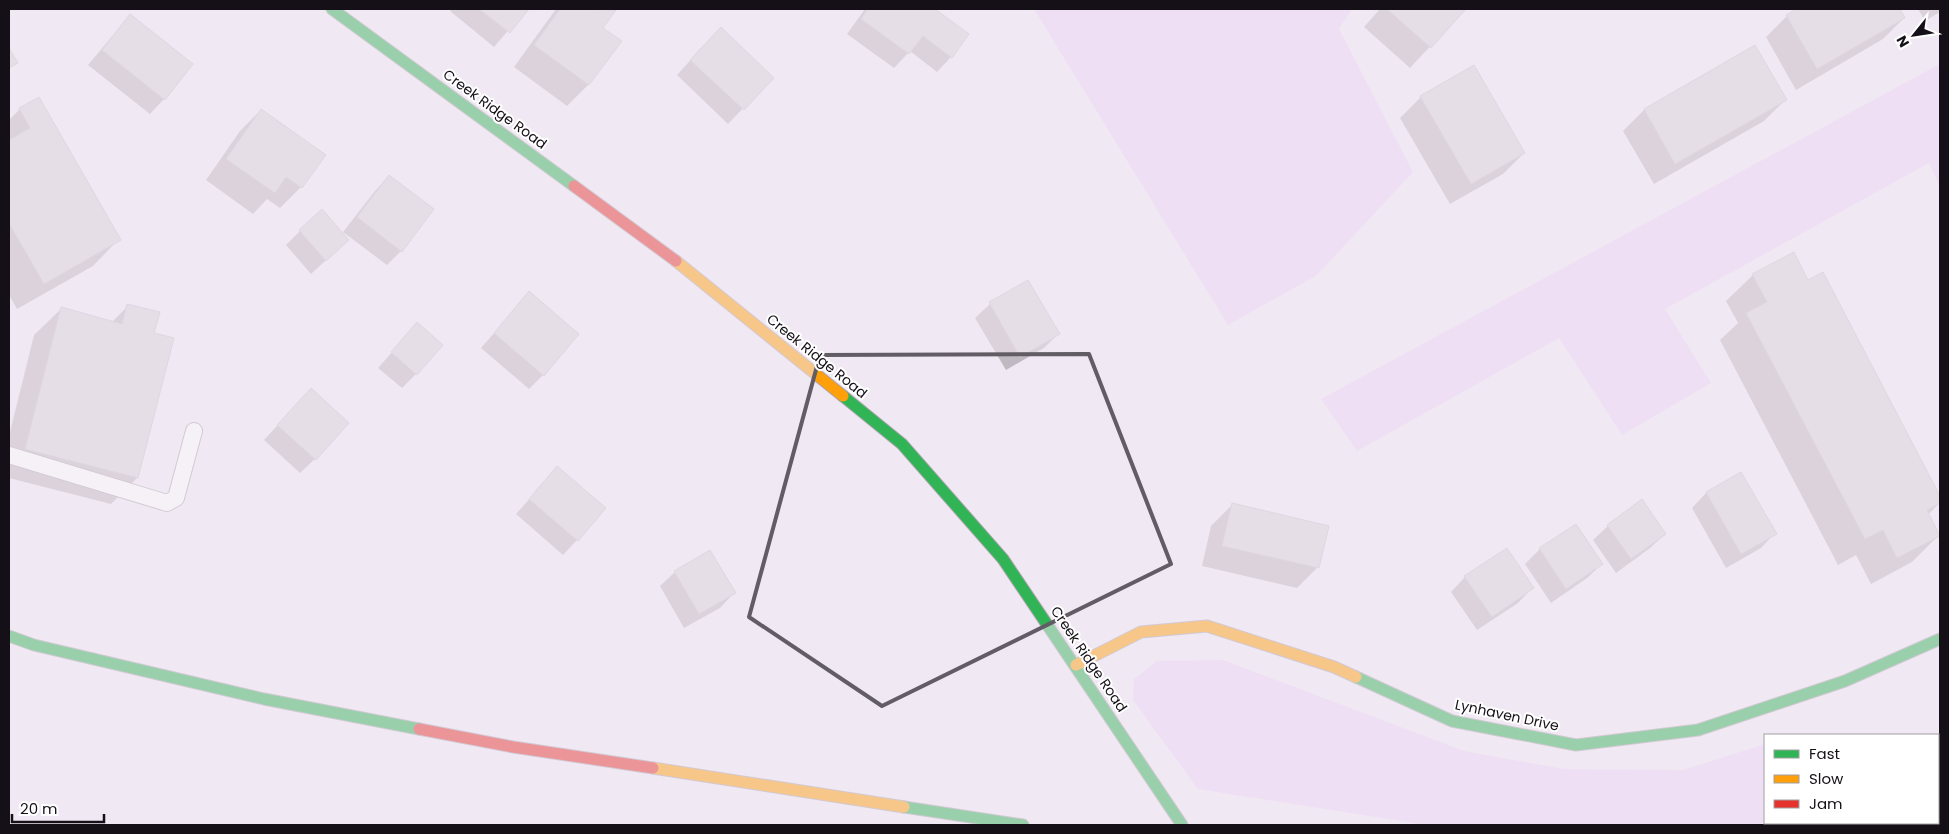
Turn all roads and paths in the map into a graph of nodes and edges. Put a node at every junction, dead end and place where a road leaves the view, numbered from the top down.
1 (332, 9) edge
2 (194, 432) dead end
3 (9, 455) edge
4 (9, 636) edge
5 (1940, 639) edge
6 (1076, 665) junction
7 (1023, 825) edge
8 (1182, 825) edge

1 - 6 main road, Creek Ridge Road
2 - 3 lane
4 - 7 main road
5 - 6 main road, Lynhaven Drive
6 - 8 main road, Creek Ridge Road

